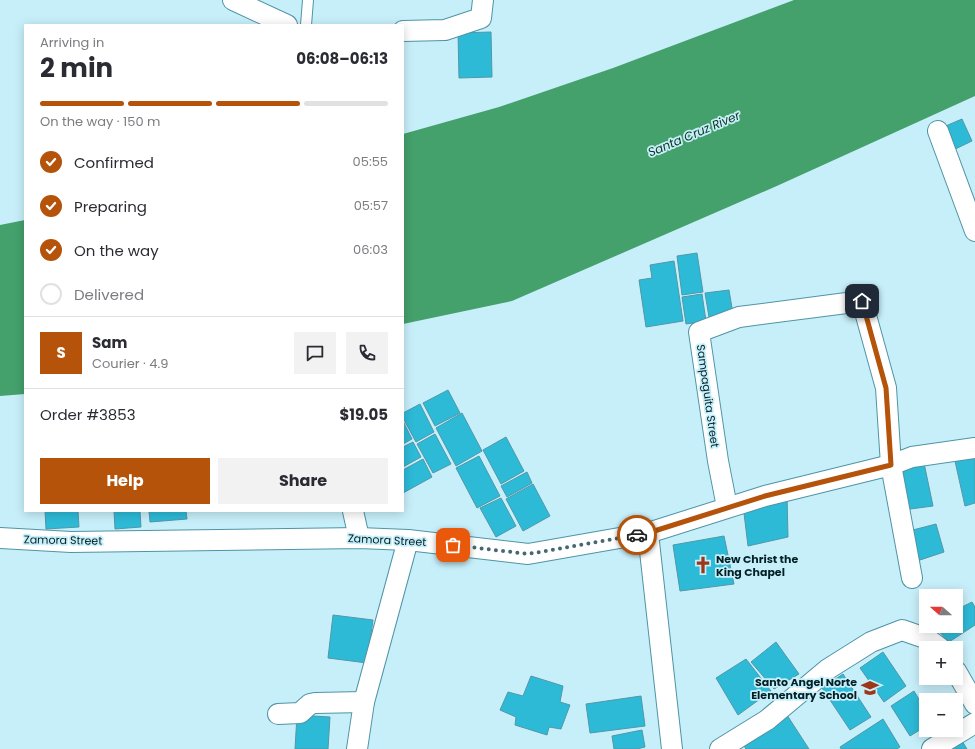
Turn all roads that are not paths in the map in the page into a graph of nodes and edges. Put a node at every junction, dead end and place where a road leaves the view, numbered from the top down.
1 (233, 0) edge
2 (308, 0) edge
3 (483, 0) edge
4 (285, 24) edge
5 (306, 24) edge
6 (404, 31) edge
7 (938, 131) dead end
8 (975, 231) edge
9 (975, 448) edge
10 (891, 465) junction
11 (727, 507) junction
12 (353, 512) edge
13 (648, 533) junction
14 (0, 538) edge
15 (359, 538) junction
16 (408, 540) junction
17 (912, 578) dead end
18 (931, 641) edge
19 (963, 683) edge
20 (364, 702) junction
21 (975, 704) edge
22 (278, 714) dead end
23 (975, 723) edge
24 (357, 749) edge
25 (672, 749) edge
26 (720, 749) edge
27 (932, 749) edge

1 - 4 street
2 - 5 lane
3 - 6 street
7 - 8 street
9 - 10 street, Zamora Street
10 - 11 street, Zamora Street
10 - 11 street, Sampaguita Street
10 - 17 street
11 - 13 street, Zamora Street
12 - 15 street
13 - 16 street, Zamora Street
13 - 25 street
14 - 15 street, Zamora Street
15 - 16 street, Zamora Street
16 - 20 street
18 - 26 street
19 - 21 street
20 - 22 street
20 - 24 street
23 - 27 street

